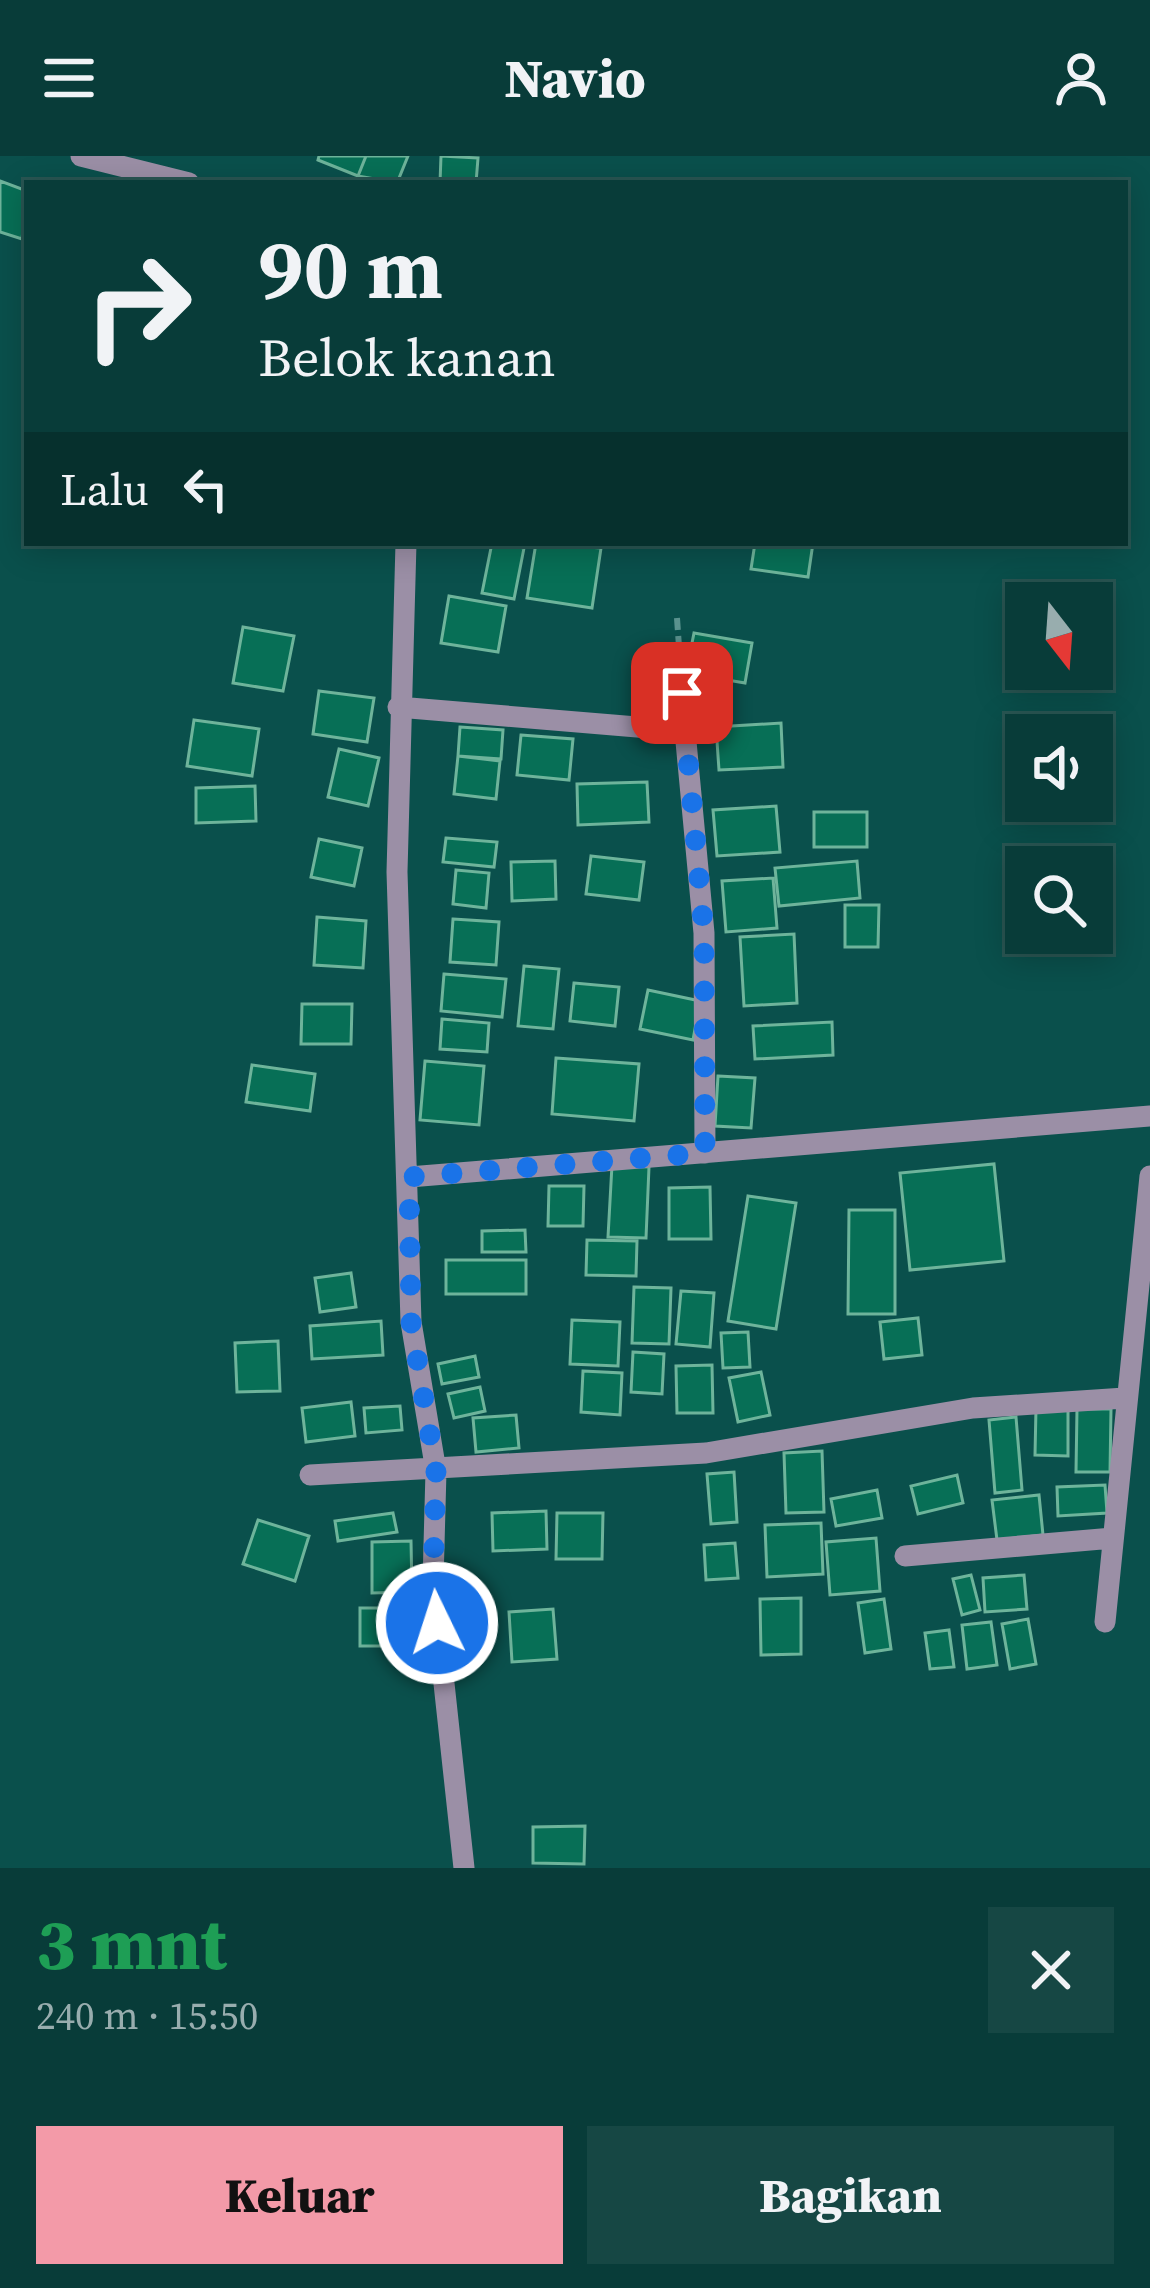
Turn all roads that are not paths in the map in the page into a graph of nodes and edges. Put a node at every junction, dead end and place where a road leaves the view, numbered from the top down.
1 (81, 156) edge
2 (177, 180) edge
3 (406, 546) edge
4 (398, 707) junction
5 (1150, 1117) edge
6 (705, 1153) junction
7 (1150, 1176) edge
8 (409, 1177) junction
9 (1126, 1398) junction
10 (436, 1471) junction
11 (310, 1475) dead end
12 (1113, 1538) junction
13 (905, 1556) dead end
14 (1105, 1622) dead end
15 (464, 1868) edge

1 - 2 street
3 - 4 street
4 - 6 street
4 - 8 street
5 - 6 street
6 - 8 street
7 - 9 street
8 - 10 street
9 - 10 street
9 - 12 street
10 - 11 street
10 - 15 street
12 - 13 street
12 - 14 street

